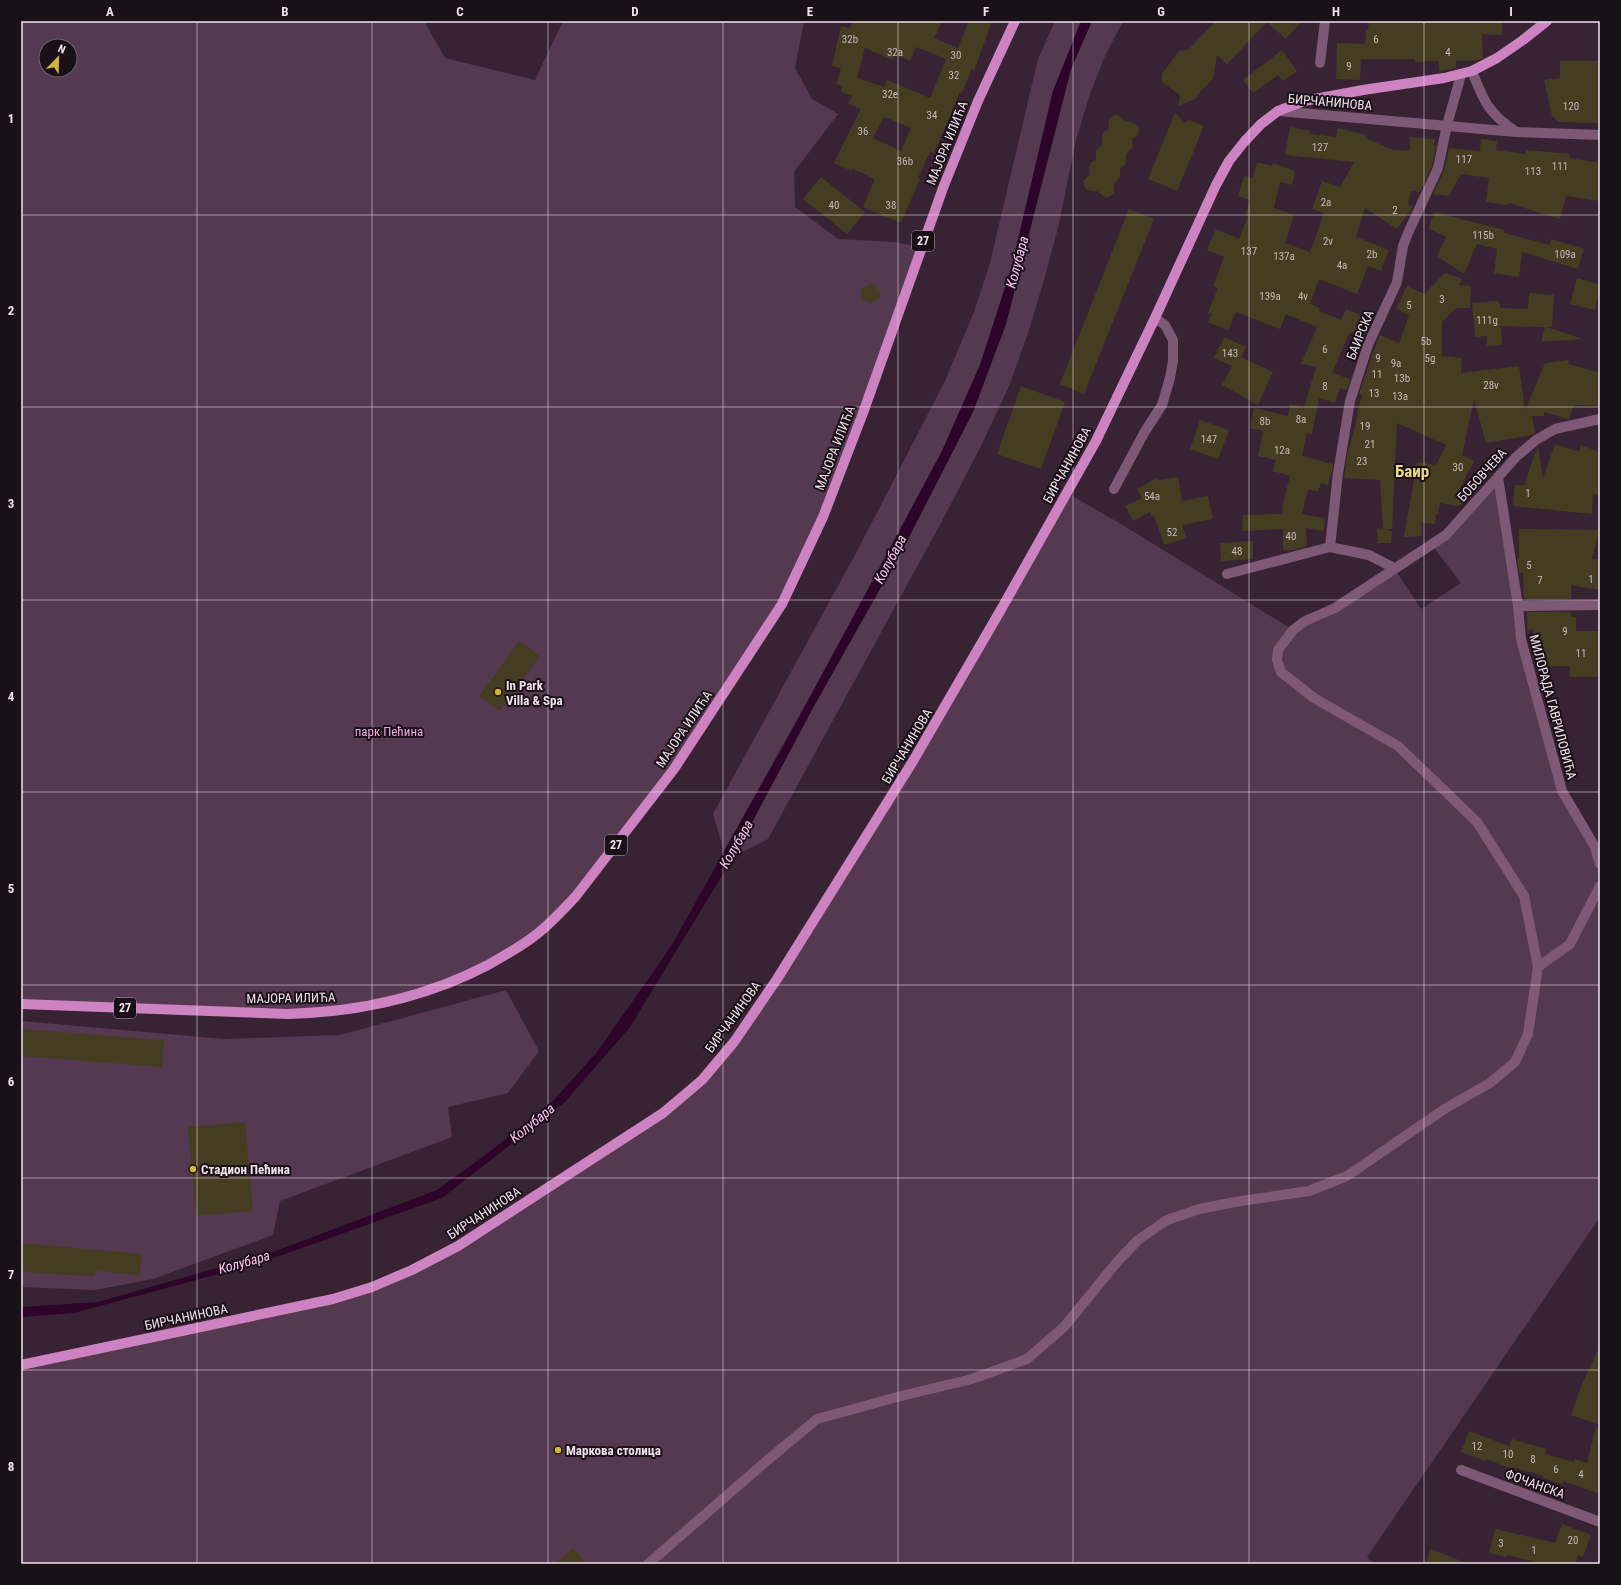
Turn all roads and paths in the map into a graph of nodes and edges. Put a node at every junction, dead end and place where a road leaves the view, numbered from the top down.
1 (1014, 21) edge
2 (1325, 21) edge
3 (1547, 21) edge
4 (1320, 63) dead end
5 (1472, 71) junction
6 (1461, 75) junction
7 (1278, 111) junction
8 (1447, 125) junction
9 (1516, 132) junction
10 (1600, 135) edge
11 (1155, 318) junction
12 (1600, 419) edge
13 (1498, 477) junction
14 (1114, 489) dead end
15 (1330, 547) junction
16 (1394, 568) junction
17 (1227, 574) dead end
18 (1600, 605) edge
19 (1518, 606) junction
20 (1600, 864) edge
21 (1600, 886) edge
22 (1538, 967) junction
23 (21, 1004) edge
24 (21, 1365) edge
25 (1461, 1470) dead end
26 (1600, 1522) edge
27 (648, 1564) edge

1 - 23 main road, МАЈОРА ИЛИЋА / 27
2 - 4 street
3 - 5 main road
5 - 6 main road
5 - 9 street
6 - 7 main road
6 - 8 street, БАИРСКА
7 - 8 street, БИРЧАНИНОВА
7 - 11 main road, БИРЧАНИНОВА
8 - 9 street, БИРЧАНИНОВА
8 - 15 street, БАИРСКА
9 - 10 street, БИРЧАНИНОВА
11 - 14 street
11 - 24 main road, БИРЧАНИНОВА
12 - 13 street, БОБОВЧЕВА
13 - 16 street, БОБОВЧЕВА
13 - 19 street, МИЛОРАДА ГАВРИЛОВИЋА
15 - 16 street
15 - 17 street
16 - 22 street, БОБОВЧЕВА
18 - 19 street
19 - 20 street, МИЛОРАДА ГАВРИЛОВИЋА
21 - 22 street
22 - 27 street, БОБОВЧЕВА
25 - 26 street, ФОЧАНСКА

